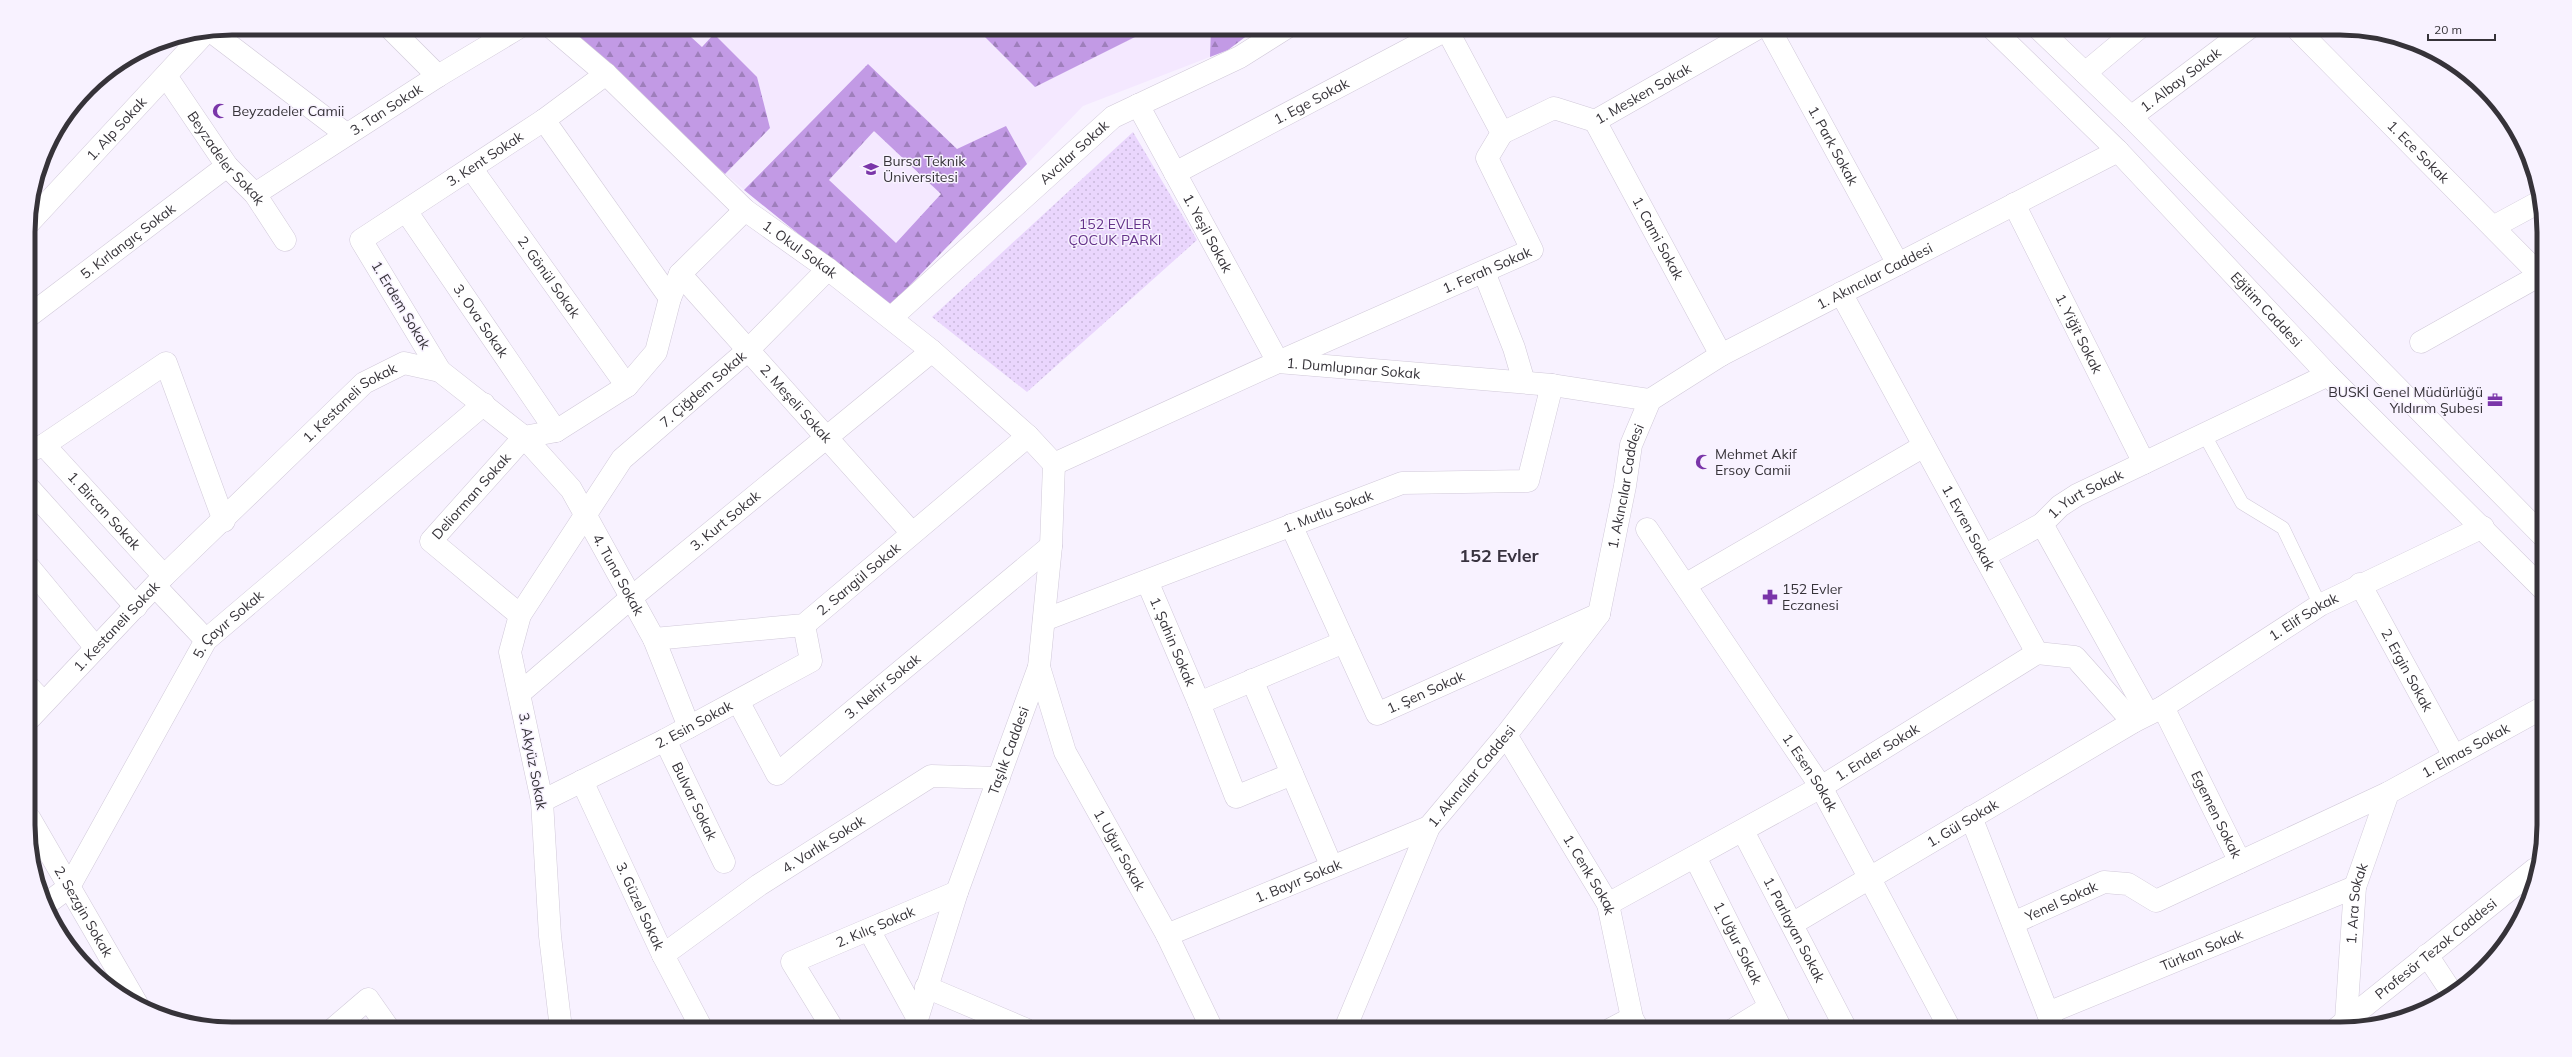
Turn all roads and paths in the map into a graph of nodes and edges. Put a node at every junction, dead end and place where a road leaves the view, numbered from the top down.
1 (216, 35) edge
2 (397, 35) edge
3 (506, 35) edge
4 (560, 35) edge
5 (1275, 35) edge
6 (1435, 35) edge
7 (1449, 35) edge
8 (1732, 35) edge
9 (1773, 35) edge
10 (1999, 35) edge
11 (2045, 35) edge
12 (2131, 35) edge
13 (2240, 35) edge
14 (2303, 35) edge
15 (200, 38) edge
16 (2085, 73) junction
17 (606, 74) junction
18 (166, 76) junction
19 (438, 76) junction
20 (1138, 105) junction
21 (2131, 117) junction
22 (544, 120) junction
23 (1595, 121) junction
24 (1502, 133) junction
25 (346, 134) junction
26 (2118, 150) junction
27 (227, 166) junction
28 (471, 168) junction
29 (1175, 173) junction
30 (255, 194) junction
31 (2014, 204) junction
32 (2535, 205) edge
33 (745, 210) junction
34 (406, 212) junction
35 (36, 216) edge
36 (2493, 227) junction
37 (285, 240) dead end
38 (361, 240) joint
39 (1898, 264) junction
40 (828, 269) junction
41 (2537, 271) edge
42 (1484, 272) junction
43 (680, 274) junction
44 (2537, 277) edge
45 (1841, 293) junction
46 (670, 298) junction
47 (35, 311) edge
48 (891, 318) junction
49 (2421, 342) dead end
50 (747, 351) junction
51 (932, 351) junction
52 (1721, 355) junction
53 (1278, 362) junction
54 (440, 371) junction
55 (2328, 375) junction
56 (1524, 382) junction
57 (1552, 385) junction
58 (627, 386) junction
59 (1650, 400) junction
60 (484, 404) junction
61 (556, 431) junction
62 (2204, 434) junction
63 (1028, 436) junction
64 (524, 437) junction
65 (827, 439) junction
66 (1924, 446) junction
67 (37, 448) edge
68 (2144, 463) junction
69 (1054, 464) junction
70 (35, 495) edge
71 (585, 514) junction
72 (224, 521) junction
73 (2042, 524) junction
74 (1291, 525) junction
75 (2483, 527) junction
76 (1647, 530) dead end
77 (2537, 530) edge
78 (912, 533) junction
79 (1051, 546) junction
80 (1984, 556) junction
81 (35, 574) edge
82 (159, 581) junction
83 (1147, 581) junction
84 (2537, 583) edge
85 (2360, 584) junction
86 (1685, 585) junction
87 (632, 597) junction
88 (2320, 605) junction
89 (136, 607) junction
90 (1598, 614) junction
91 (520, 615) junction
92 (1044, 620) junction
93 (804, 626) junction
94 (654, 639) junction
95 (206, 640) junction
96 (1344, 642) junction
97 (96, 648) junction
98 (2037, 653) junction
99 (1039, 667) junction
100 (1252, 680) junction
101 (520, 693) junction
102 (35, 701) edge
103 (738, 701) junction
104 (1199, 703) junction
105 (2537, 711) edge
106 (2148, 714) junction
107 (689, 727) junction
108 (1506, 735) junction
109 (665, 740) junction
110 (2454, 756) junction
111 (1292, 774) junction
112 (999, 778) junction
113 (582, 781) junction
114 (1821, 787) junction
115 (2388, 793) junction
116 (542, 801) junction
117 (1971, 817) junction
118 (1429, 827) junction
119 (35, 828) edge
120 (1743, 831) junction
121 (1695, 857) junction
122 (724, 862) dead end
123 (2240, 862) junction
124 (1331, 865) junction
125 (2531, 872) edge
126 (1870, 878) junction
127 (69, 887) junction
128 (2355, 887) junction
129 (958, 892) junction
130 (50, 901) edge
131 (1608, 904) junction
132 (2013, 923) junction
133 (1792, 924) junction
134 (869, 930) junction
135 (1167, 935) junction
136 (663, 955) junction
137 (2427, 955) junction
138 (926, 987) junction
139 (2449, 989) edge
140 (131, 994) edge
141 (1770, 1007) junction
142 (2051, 1021) edge
143 (341, 1022) edge
144 (384, 1022) edge
145 (560, 1022) edge
146 (697, 1022) edge
147 (829, 1022) edge
148 (915, 1022) edge
149 (916, 1022) edge
150 (1008, 1022) edge
151 (1209, 1022) edge
152 (1348, 1022) edge
153 (1635, 1022) edge
154 (1745, 1022) edge
155 (1777, 1022) edge
156 (1842, 1022) edge
157 (1946, 1022) edge
158 (2341, 1022) edge
159 (2343, 1022) edge

1 - 25 street
2 - 19 street
3 - 19 street, 3. Tan Sokak
4 - 17 street, 1. Okul Sokak
5 - 20 street, Avcılar Sokak
6 - 29 street, 1. Ege Sokak
7 - 24 street
8 - 23 street, 1. Mesken Sokak
9 - 39 street, 1. Park Sokak
10 - 26 street, Eğitim Caddesi
11 - 16 street
12 - 16 street
13 - 21 street, 1. Albay Sokak
14 - 36 street, 1. Ece Sokak
15 - 18 street, 1. Alp Sokak
16 - 21 street
17 - 22 street, 3. Kent Sokak
17 - 33 street, 1. Okul Sokak
18 - 27 street, Beyzadeler Sokak
18 - 35 street, 1. Alp Sokak
19 - 25 street, 3. Tan Sokak
20 - 29 street, 1. Yeşil Sokak
20 - 48 street, Avcılar Sokak
21 - 77 street
22 - 28 street, 3. Kent Sokak
22 - 46 street
23 - 24 street, 1. Mesken Sokak
23 - 52 street, 1. Cami Sokak
24 - 42 street, 1. Ferah Sokak
25 - 30 street, 3. Tan Sokak
26 - 31 street, 1. Akıncılar Caddesi
26 - 55 street, Eğitim Caddesi
27 - 30 street, Beyzadeler Sokak
27 - 47 street, 5. Kırlangıç Sokak
28 - 34 street, 3. Kent Sokak
28 - 58 street, 2. Gönül Sokak
29 - 53 street, 1. Yeşil Sokak
30 - 37 street, Beyzadeler Sokak
31 - 39 street, 1. Akıncılar Caddesi
31 - 68 street, 1. Yiğit Sokak
32 - 36 street
33 - 40 street, 1. Okul Sokak
33 - 43 street
34 - 38 street, 3. Kent Sokak
34 - 61 street, 3. Ova Sokak
36 - 41 street, 1. Ece Sokak
38 - 54 street, 1. Erdem Sokak
39 - 45 street, 1. Akıncılar Caddesi
40 - 48 street, 1. Okul Sokak
40 - 50 street, 7. Çiğdem Sokak
42 - 53 street, 1. Ferah Sokak
42 - 56 street
43 - 46 street
43 - 50 street, 2. Meşeli Sokak
44 - 49 street
45 - 52 street, 1. Akıncılar Caddesi
45 - 66 street, 1. Evren Sokak
46 - 58 street
48 - 51 street, 1. Okul Sokak
50 - 65 street, 2. Meşeli Sokak
50 - 71 street, 7. Çiğdem Sokak
51 - 63 street, 1. Okul Sokak
51 - 65 street, 3. Kurt Sokak
52 - 59 street, 1. Akıncılar Caddesi
53 - 56 street, 1. Dumlupınar Sokak
53 - 69 street, 1. Dumlupınar Sokak
54 - 60 street, 1. Kestaneli Sokak
54 - 72 street, 1. Kestaneli Sokak
55 - 62 street, 1. Yurt Sokak
55 - 75 street, Eğitim Caddesi
56 - 57 street, 1. Dumlupınar Sokak
57 - 59 street, 1. Dumlupınar Sokak
57 - 74 street, 1. Mutlu Sokak
58 - 61 street
59 - 90 street, 1. Akıncılar Caddesi
60 - 64 street, 1. Kestaneli Sokak
60 - 95 street, 5. Çayır Sokak
61 - 64 street
62 - 68 street, 1. Yurt Sokak
62 - 88 lane
63 - 69 street, 1. Okul Sokak
63 - 78 street, 2. Sarıgül Sokak
64 - 71 street, 4. Tuna Sokak
64 - 91 street, Deliorman Sokak
65 - 78 street, 2. Meşeli Sokak
65 - 87 street, 3. Kurt Sokak
66 - 80 street, 1. Evren Sokak
66 - 86 street
67 - 72 street
67 - 82 street, 1. Bircan Sokak
68 - 73 street, 1. Yurt Sokak
69 - 79 street, Taşlık Caddesi
70 - 89 street
71 - 87 street, 4. Tuna Sokak
71 - 91 street, 3. Akyüz Sokak
72 - 82 street, 1. Kestaneli Sokak
73 - 80 street
73 - 106 street, 1. Yurt Sokak
74 - 83 street, 1. Mutlu Sokak
74 - 96 street, 1. Şen Sokak
75 - 84 street, Eğitim Caddesi
75 - 85 street, 1. Elif Sokak
76 - 86 street, 1. Esen Sokak
78 - 93 street, 2. Sarıgül Sokak
79 - 92 street, Taşlık Caddesi
79 - 103 street, 3. Nehir Sokak
80 - 98 street, 1. Evren Sokak
81 - 97 street
82 - 89 street, 1. Kestaneli Sokak
82 - 95 street, 1. Bircan Sokak
83 - 92 street, 1. Mutlu Sokak
83 - 104 street, 1. Şahin Sokak
85 - 88 street, 1. Elif Sokak
85 - 110 street, 2. Ergin Sokak
86 - 114 street, 1. Esen Sokak
87 - 94 street, 4. Tuna Sokak
87 - 101 street, 3. Kurt Sokak
88 - 106 street, 1. Elif Sokak
89 - 97 street, 1. Kestaneli Sokak
90 - 96 street, 1. Şen Sokak
90 - 108 street, 1. Akıncılar Caddesi
91 - 101 street, 3. Akyüz Sokak
92 - 99 street, Taşlık Caddesi
93 - 94 street, 2. Sarıgül Sokak
93 - 103 street, 2. Esin Sokak
94 - 107 street, 4. Tuna Sokak
95 - 127 street, 5. Çayır Sokak
96 - 100 street, 1. Şahin Sokak
97 - 102 street, 1. Kestaneli Sokak
98 - 106 street
98 - 114 street, 1. Ender Sokak
99 - 112 street, Taşlık Caddesi
99 - 135 street, 1. Uğur Sokak
100 - 104 street, 1. Şahin Sokak
100 - 111 street
101 - 116 street, 3. Akyüz Sokak
103 - 107 street, 2. Esin Sokak
104 - 111 street, 1. Şahin Sokak
105 - 110 street, 1. Elmas Sokak
106 - 117 street, 1. Gül Sokak
106 - 123 street, Egemen Sokak
107 - 109 street, 2. Esin Sokak
108 - 118 street, 1. Akıncılar Caddesi
108 - 131 street, 1. Cenk Sokak
109 - 113 street, 2. Esin Sokak
109 - 122 street, Bulvar Sokak
110 - 115 street, 1. Elmas Sokak
111 - 124 street
112 - 129 street, Taşlık Caddesi
112 - 136 street, 4. Varlık Sokak
113 - 116 street, 2. Esin Sokak
113 - 136 street, 3. Güzel Sokak
114 - 120 street, 1. Ender Sokak
114 - 126 street, 1. Esen Sokak
115 - 123 street, Egemen Sokak
115 - 128 street, 1. Ara Sokak
116 - 145 street, 3. Akyüz Sokak
117 - 126 street, 1. Gül Sokak
117 - 132 street
118 - 124 street, 1. Bayır Sokak
118 - 152 street, 1. Akıncılar Caddesi
119 - 127 street, 2. Sezgin Sokak
120 - 121 street, 1. Ender Sokak
120 - 133 street, 1. Parlayan Sokak
121 - 131 street, 1. Ender Sokak
121 - 141 street, 1. Uğur Sokak
123 - 132 street, Yenel Sokak
124 - 135 street, 1. Bayır Sokak
125 - 137 street, Profesör Tezok Caddesi
126 - 133 street, 1. Gül Sokak
126 - 157 street, 1. Esen Sokak
127 - 130 street, 5. Çayır Sokak
127 - 140 street, 2. Sezgin Sokak
128 - 142 street, Türkan Sokak
128 - 158 street, 1. Ara Sokak
129 - 134 street, 2. Kılıç Sokak
129 - 138 street, Taşlık Caddesi
131 - 153 street, 1. Cenk Sokak
132 - 142 street
133 - 156 street, 1. Parlayan Sokak
134 - 147 street, 2. Kılıç Sokak
134 - 148 street
135 - 151 street, 1. Uğur Sokak
136 - 146 street, 3. Güzel Sokak
137 - 139 street
137 - 159 street, Profesör Tezok Caddesi
138 - 149 street, Taşlık Caddesi
138 - 150 street
141 - 154 street
141 - 155 street, 1. Uğur Sokak
143 - 144 street

